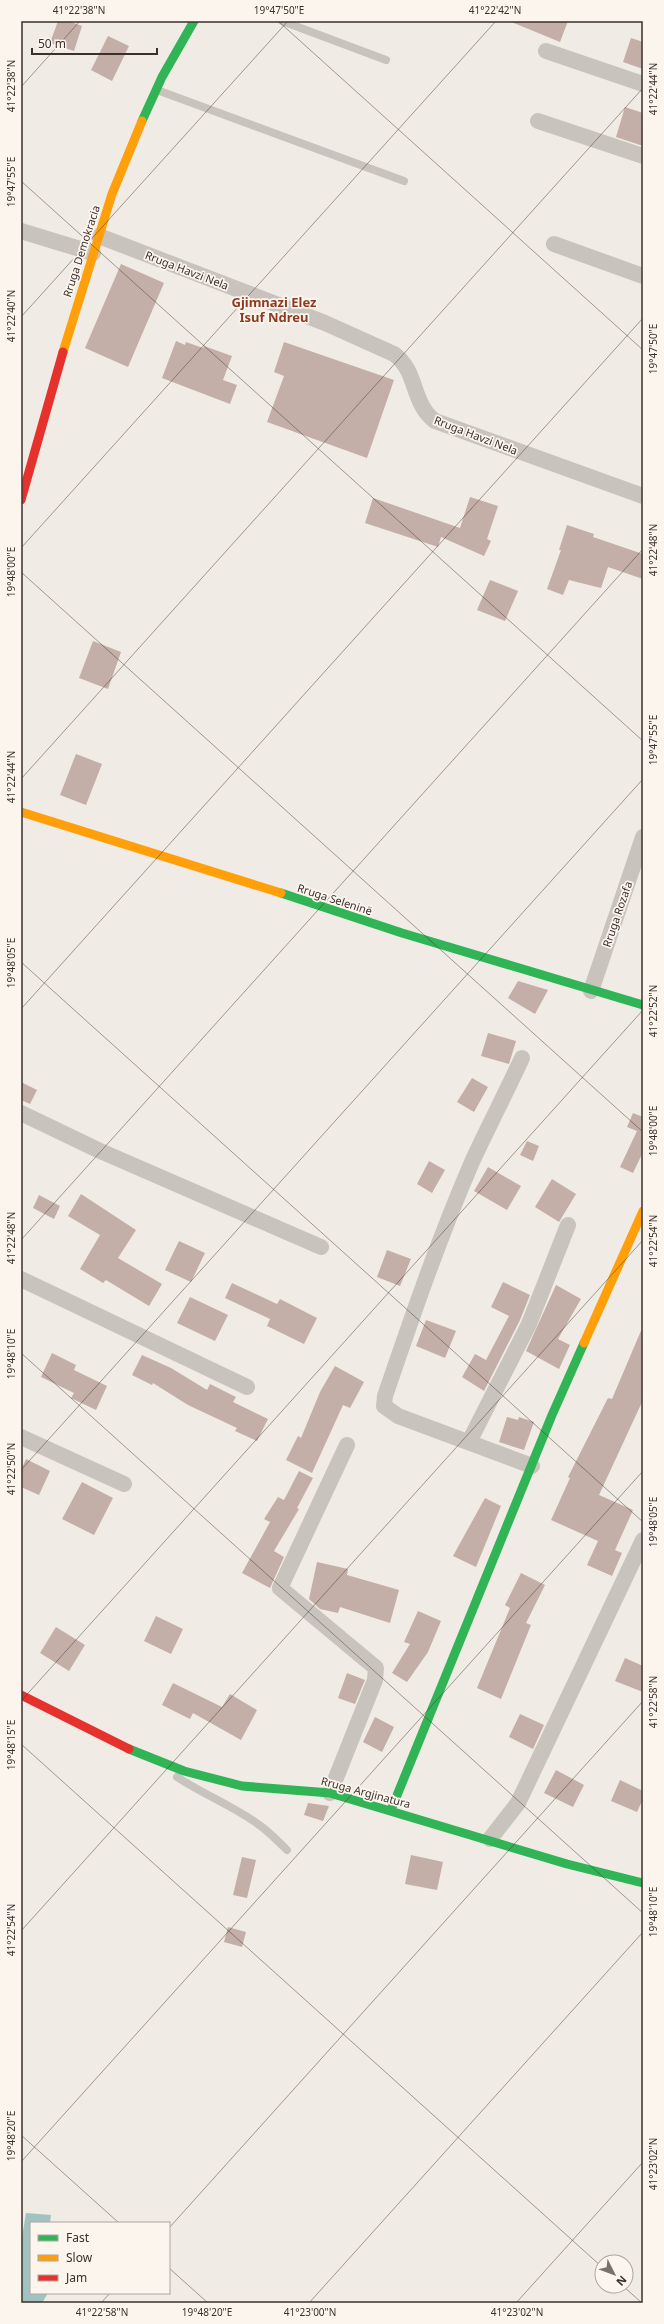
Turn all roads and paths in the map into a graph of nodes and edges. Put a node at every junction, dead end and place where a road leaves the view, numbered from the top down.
1 (282, 21) edge
2 (190, 22) edge
3 (546, 51) dead end
4 (386, 60) dead end
5 (643, 84) edge
6 (156, 90) junction
7 (538, 121) dead end
8 (643, 156) edge
9 (404, 181) dead end
10 (21, 230) edge
11 (99, 236) junction
12 (554, 244) dead end
13 (93, 253) junction
14 (643, 276) edge
15 (643, 496) edge
16 (21, 500) edge
17 (21, 812) edge
18 (643, 837) edge
19 (591, 991) junction
20 (643, 1005) edge
21 (522, 1058) dead end
22 (21, 1113) edge
23 (643, 1211) edge
24 (568, 1225) dead end
25 (321, 1247) dead end
26 (21, 1278) edge
27 (247, 1387) dead end
28 (21, 1437) edge
29 (469, 1442) junction
30 (347, 1445) dead end
31 (532, 1466) junction
32 (124, 1484) dead end
33 (643, 1540) edge
34 (21, 1695) edge
35 (139, 1752) junction
36 (330, 1793) junction
37 (391, 1810) junction
38 (490, 1839) junction
39 (287, 1850) dead end
40 (643, 1882) edge

1 - 4 lane
2 - 6 street, Rruga Demokracia
3 - 5 street
6 - 9 lane
6 - 11 street, Rruga Demokracia
7 - 8 street
10 - 13 street
11 - 13 street, Rruga Demokracia
11 - 15 street, Rruga Havzi Nela
12 - 14 street
13 - 16 street, Rruga Demokracia
17 - 19 street, Rruga Seleninë
18 - 19 street, Rruga Rozafa
19 - 20 street, Rruga Seleninë
21 - 29 street
22 - 25 street
23 - 31 street
24 - 29 street
26 - 27 street
28 - 32 street
29 - 31 street
30 - 36 street
31 - 37 street
33 - 38 street
34 - 35 street, Rruga Argjinatura
35 - 36 street, Rruga Argjinatura
35 - 39 lane
36 - 37 street, Rruga Argjinatura
37 - 38 street, Rruga Argjinatura
38 - 40 street, Rruga Argjinatura

